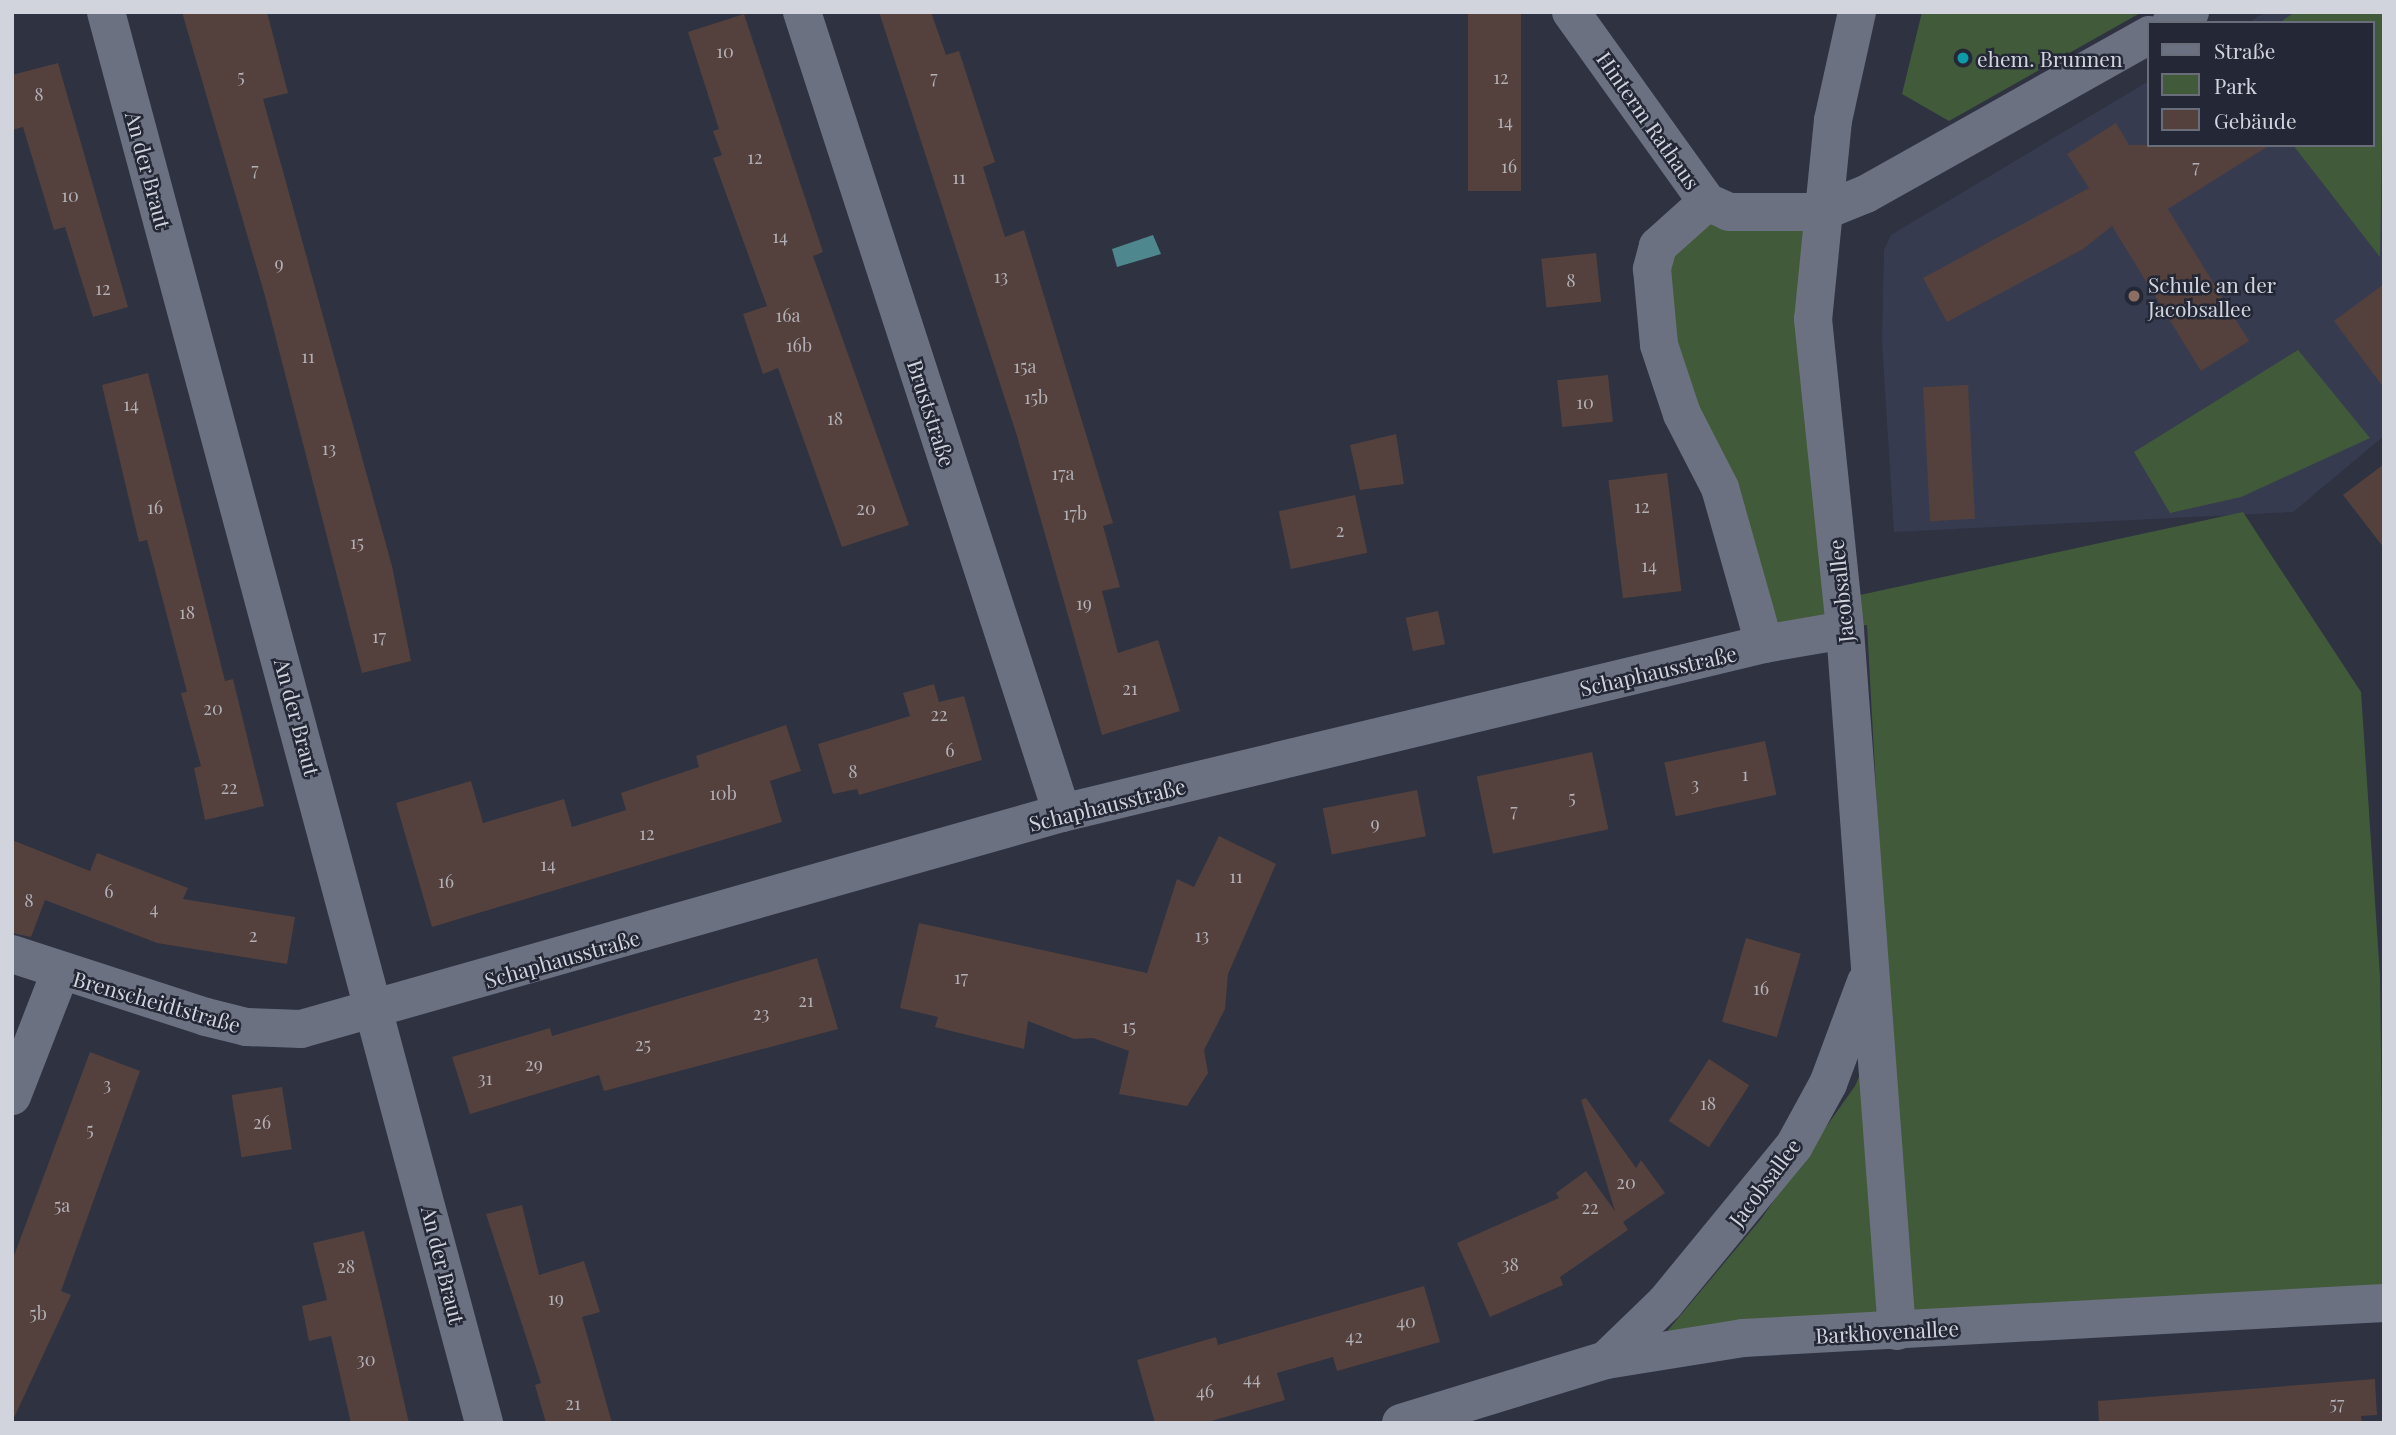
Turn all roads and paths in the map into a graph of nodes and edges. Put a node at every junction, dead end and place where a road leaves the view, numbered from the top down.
1 (106, 12) edge
2 (802, 12) edge
3 (1571, 12) edge
4 (1857, 12) edge
5 (2190, 12) edge
6 (2174, 21) edge
7 (2148, 36) edge
8 (1707, 202) junction
9 (1821, 212) junction
10 (1845, 631) junction
11 (1764, 644) junction
12 (1062, 813) junction
13 (12, 954) edge
14 (1870, 970) junction
15 (60, 973) junction
16 (378, 1011) junction
17 (12, 1096) edge
18 (2384, 1303) edge
19 (1896, 1331) junction
20 (1606, 1360) junction
21 (484, 1423) edge
22 (1401, 1423) edge

1 - 16 street, An der Braut
2 - 12 street, Bruststraße
3 - 8 street, Hinterm Rathaus
4 - 9 street, Jacobsallee
5 - 6 street
7 - 9 street
8 - 9 street, Hinterm Rathaus
8 - 11 street
9 - 10 street, Jacobsallee
10 - 11 street, Schaphausstraße
10 - 14 street, Jacobsallee
11 - 12 street, Schaphausstraße
12 - 16 street, Schaphausstraße
13 - 15 street, Brenscheidtstraße
14 - 19 street, Jacobsallee
14 - 20 street, Jacobsallee
15 - 16 street, Brenscheidtstraße
15 - 17 street, Brenscheidtstraße
16 - 21 street, An der Braut
18 - 19 street, Barkhovenallee
19 - 20 street, Barkhovenallee
20 - 22 street, Barkhovenallee

